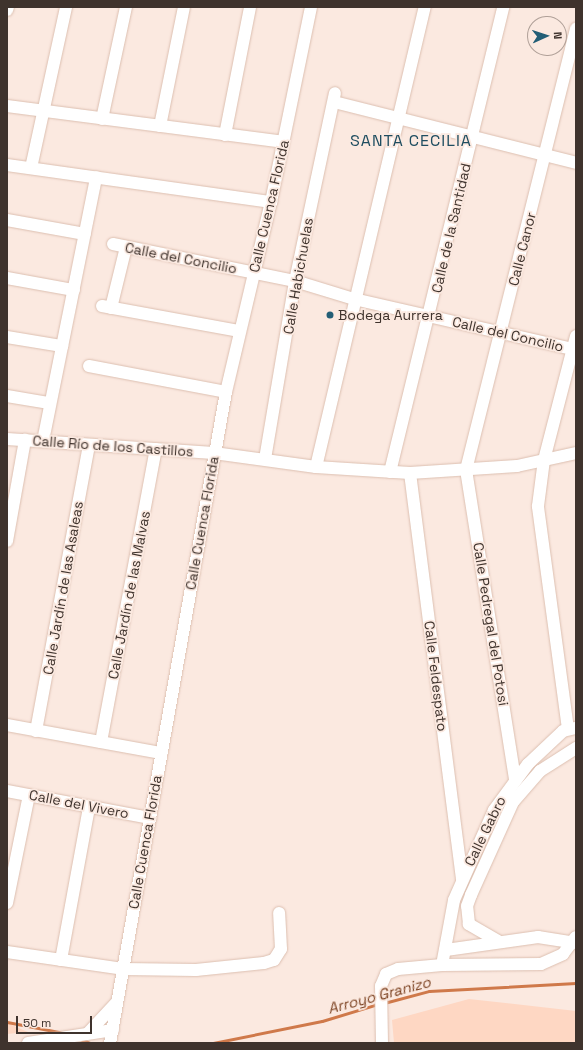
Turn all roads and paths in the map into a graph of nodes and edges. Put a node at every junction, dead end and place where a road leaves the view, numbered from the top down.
1 (66, 7) edge
2 (126, 7) edge
3 (184, 7) edge
4 (250, 7) edge
5 (311, 7) edge
6 (425, 7) edge
7 (503, 7) edge
8 (576, 29) edge
9 (7, 106) edge
10 (42, 111) junction
11 (397, 118) junction
12 (102, 119) junction
13 (160, 126) junction
14 (225, 136) junction
15 (472, 137) junction
16 (284, 142) junction
17 (544, 155) junction
18 (576, 163) edge
19 (7, 165) edge
20 (31, 168) junction
21 (96, 177) junction
22 (271, 202) junction
23 (7, 220) edge
24 (85, 234) junction
25 (113, 244) dead end
26 (126, 247) junction
27 (254, 272) junction
28 (7, 278) edge
29 (295, 281) junction
30 (74, 290) junction
31 (354, 299) junction
32 (430, 316) junction
33 (240, 331) junction
34 (501, 334) junction
35 (576, 336) edge
36 (7, 337) edge
37 (62, 346) junction
38 (574, 349) edge
39 (89, 366) dead end
40 (226, 392) junction
41 (7, 396) edge
42 (49, 403) junction
43 (7, 439) edge
44 (25, 440) junction
45 (43, 441) junction
46 (89, 446) junction
47 (156, 449) junction
48 (214, 453) junction
49 (576, 453) edge
50 (265, 459) junction
51 (544, 460) junction
52 (316, 467) junction
53 (466, 470) junction
54 (390, 472) junction
55 (410, 473) junction
56 (7, 541) edge
57 (7, 725) edge
58 (572, 728) edge
59 (36, 731) junction
60 (101, 742) junction
61 (576, 748) edge
62 (161, 753) junction
63 (515, 779) junction
64 (7, 791) edge
65 (29, 795) junction
66 (89, 807) junction
67 (150, 818) junction
68 (462, 880) junction
69 (7, 902) edge
70 (279, 913) dead end
71 (498, 941) junction
72 (575, 941) edge
73 (446, 950) junction
74 (7, 952) edge
75 (61, 960) junction
76 (442, 965) junction
77 (123, 969) junction
78 (118, 1002) junction
79 (84, 1033) junction
80 (111, 1038) edge
81 (28, 1043) edge
82 (382, 1043) edge

1 - 10 street
2 - 12 street
3 - 13 street
4 - 14 street
5 - 16 street, Calle Cuenca Florida
6 - 11 street
7 - 15 street, Calle de la Santidad
8 - 17 street, Calle Canor
9 - 10 street
10 - 12 street
10 - 20 street
11 - 15 street
11 - 29 street, Calle Habichuelas
11 - 31 street
12 - 13 street
13 - 14 street
14 - 16 street
15 - 17 street
15 - 32 street, Calle de la Santidad
16 - 22 street, Calle Cuenca Florida
17 - 18 street
17 - 34 street, Calle Canor
19 - 20 street
20 - 21 street
21 - 22 street
21 - 24 street
22 - 27 street, Calle Cuenca Florida
23 - 24 street
24 - 30 street
25 - 26 street, Calle del Concilio
26 - 27 street, Calle del Concilio
26 - 33 street
27 - 29 street, Calle del Concilio
27 - 33 street, Calle Cuenca Florida
28 - 30 street
29 - 31 street, Calle del Concilio
29 - 50 street, Calle Habichuelas
30 - 37 street
31 - 32 street, Calle del Concilio
31 - 52 street
32 - 34 street, Calle del Concilio
32 - 54 street, Calle de la Santidad
33 - 40 street, Calle Cuenca Florida
34 - 38 street, Calle del Concilio
34 - 53 street, Calle Canor
35 - 38 street
36 - 37 street
37 - 42 street
38 - 51 street
39 - 40 street
40 - 48 street, Calle Cuenca Florida
41 - 42 street
42 - 45 street
43 - 44 street, Calle Río de los Castillos
44 - 45 street, Calle Río de los Castillos
44 - 56 street
45 - 46 street, Calle Río de los Castillos
46 - 47 street, Calle Río de los Castillos
46 - 59 street, Calle Jardín de las Asaleas
47 - 48 street, Calle Río de los Castillos
47 - 60 street, Calle Jardín de las Malvas
48 - 50 street, Calle Río de los Castillos
48 - 62 street, Calle Cuenca Florida
49 - 51 street, Calle Río de los Castillos
50 - 52 street, Calle Río de los Castillos
51 - 53 street, Calle Río de los Castillos
51 - 58 street
52 - 54 street, Calle Río de los Castillos
53 - 55 street, Calle Río de los Castillos
53 - 63 street, Calle Pedregal del Potosi
54 - 55 street, Calle Río de los Castillos
55 - 68 street, Calle Feldespato
57 - 59 street
58 - 63 street, Calle Gabro
59 - 60 street
60 - 62 street
61 - 71 street, Calle Gabro
62 - 67 street, Calle Cuenca Florida
63 - 68 street, Calle Gabro
64 - 65 street, Calle del Vivero
65 - 66 street, Calle del Vivero
65 - 69 street
66 - 67 street, Calle del Vivero
66 - 75 street
67 - 77 street, Calle Cuenca Florida
68 - 73 street, Calle Gabro
70 - 77 street
71 - 72 street
71 - 73 street
72 - 76 street
73 - 76 street, Calle Gabro
74 - 75 street
75 - 77 street
76 - 82 street
77 - 78 street, Calle Cuenca Florida
78 - 79 street
78 - 80 street, Calle Cuenca Florida
79 - 80 street
79 - 81 street

